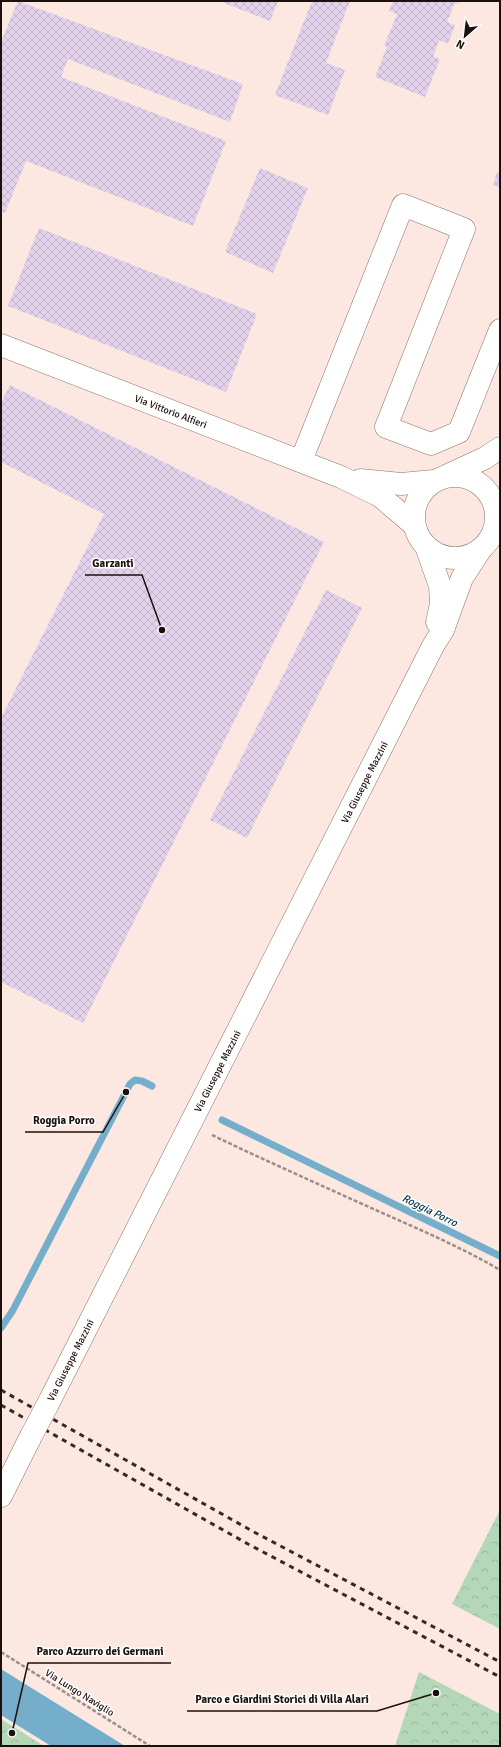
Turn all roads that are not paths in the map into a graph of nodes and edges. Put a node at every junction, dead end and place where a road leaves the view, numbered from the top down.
1 (500, 330) edge
2 (1, 345) edge
3 (500, 448) edge
4 (301, 461) junction
5 (341, 477) junction
6 (440, 479) junction
7 (498, 510) edge
8 (414, 524) junction
9 (426, 546) junction
10 (481, 549) junction
11 (433, 646) junction
12 (1, 1496) edge

1 - 4 street
2 - 4 street, Via Vittorio Alfieri
3 - 6 street
4 - 5 street, Via Vittorio Alfieri
5 - 6 street, Via Vittorio Alfieri
5 - 8 street, Via Vittorio Alfieri
6 - 7 street, Via Giuseppe Mazzini
6 - 8 street
7 - 10 street, Via Giuseppe Mazzini
8 - 9 street, Via Giuseppe Mazzini
9 - 10 street, Via Giuseppe Mazzini
9 - 11 street, Via Giuseppe Mazzini
10 - 11 street, Via Giuseppe Mazzini
11 - 12 street, Via Giuseppe Mazzini, bridge

